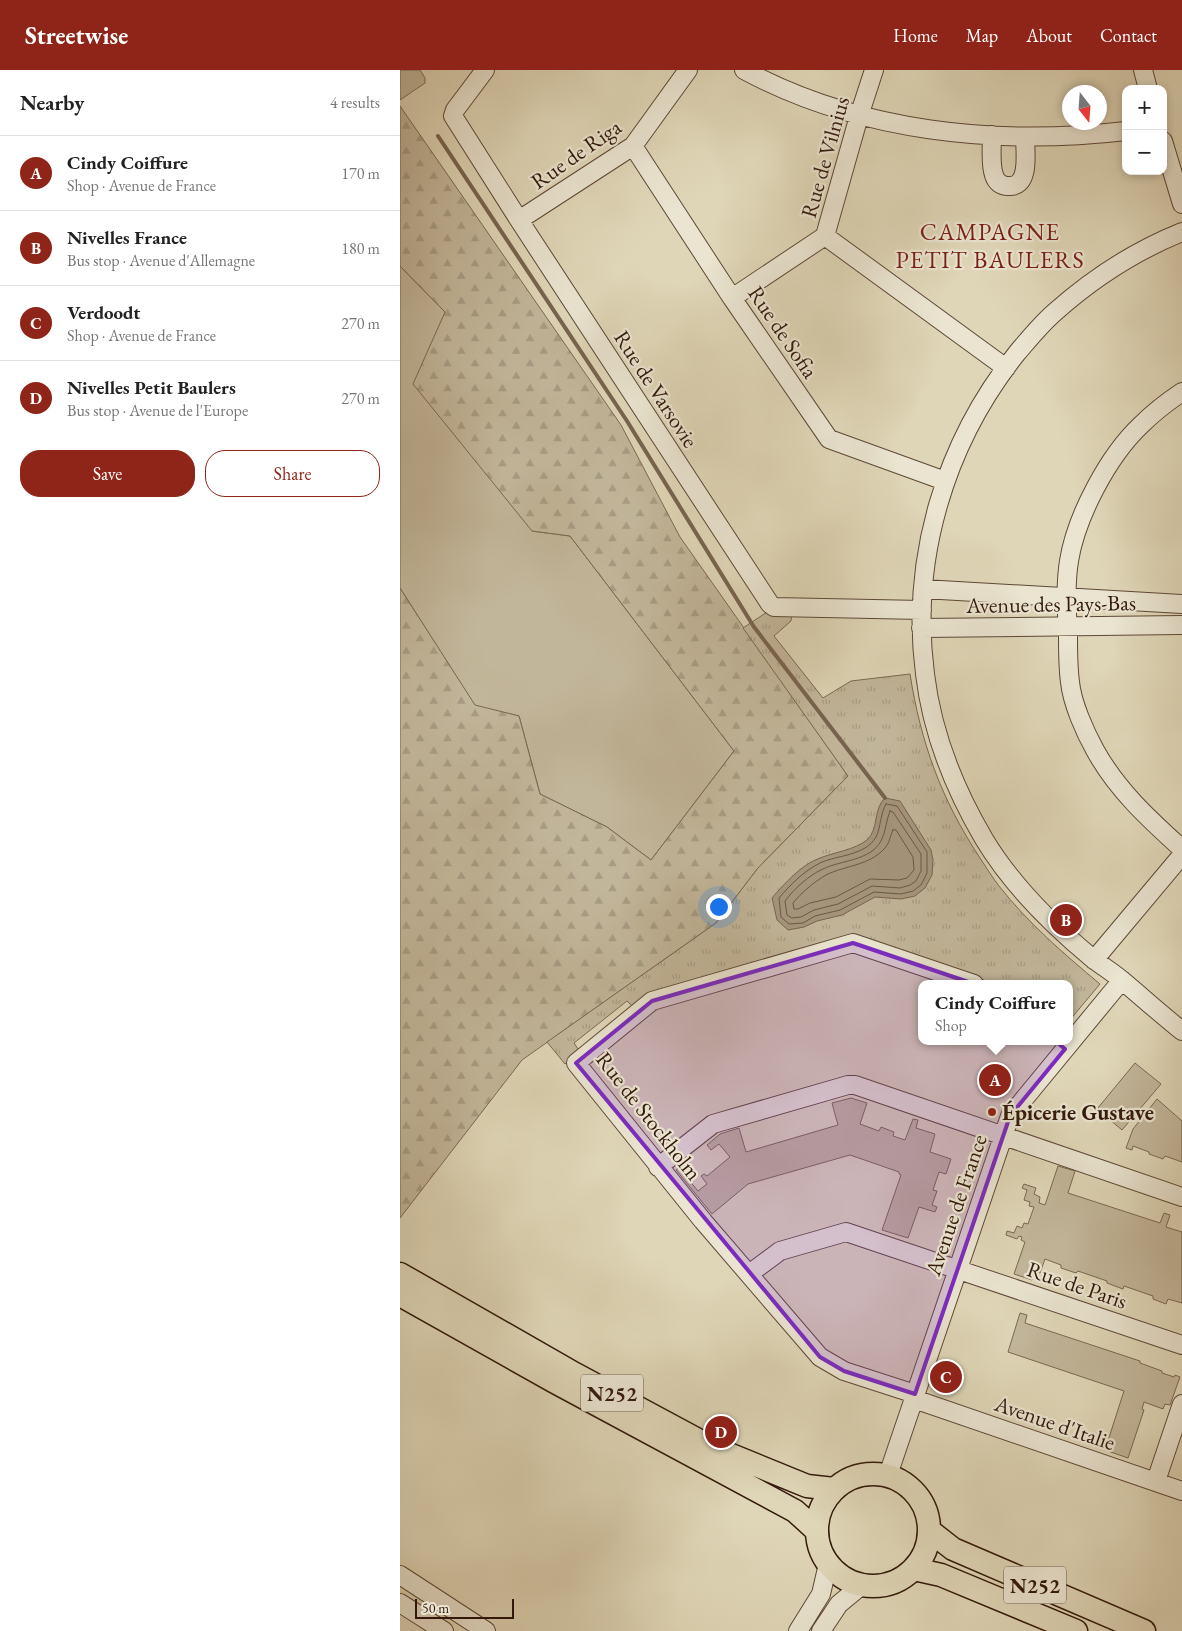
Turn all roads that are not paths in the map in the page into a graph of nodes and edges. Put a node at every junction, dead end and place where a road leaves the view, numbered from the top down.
1 (485, 70) edge
2 (688, 70) edge
3 (744, 70) edge
4 (874, 70) edge
5 (1143, 70) edge
6 (1147, 85) edge
7 (859, 116) junction
8 (1122, 131) edge
9 (992, 135) junction
10 (1024, 137) junction
11 (633, 146) junction
12 (1167, 152) edge
13 (1179, 183) edge
14 (1182, 204) edge
15 (519, 220) junction
16 (1182, 232) edge
17 (825, 236) junction
18 (732, 298) junction
19 (1006, 368) junction
20 (1182, 392) edge
21 (945, 481) junction
22 (923, 589) junction
23 (1066, 597) junction
24 (1182, 604) edge
25 (922, 610) junction
26 (1182, 625) edge
27 (1067, 627) junction
28 (921, 628) junction
29 (1182, 849) edge
30 (1182, 855) edge
31 (1094, 960) junction
32 (962, 980) edge
33 (1122, 980) junction
34 (1182, 1031) edge
35 (1073, 1032) edge
36 (1061, 1045) edge
37 (1003, 1135) junction
38 (658, 1167) junction
39 (1182, 1197) edge
40 (958, 1269) junction
41 (400, 1274) edge
42 (749, 1274) junction
43 (400, 1295) edge
44 (1182, 1345) edge
45 (915, 1396) junction
46 (1182, 1404) edge
47 (888, 1475) junction
48 (1156, 1481) junction
49 (834, 1489) junction
50 (1182, 1490) edge
51 (816, 1531) junction
52 (930, 1531) junction
53 (828, 1564) junction
54 (914, 1569) junction
55 (400, 1575) edge
56 (862, 1585) junction
57 (400, 1603) edge
58 (444, 1631) edge
59 (486, 1631) edge
60 (798, 1631) edge
61 (822, 1631) edge
62 (1076, 1631) edge
63 (1144, 1631) edge

1 - 15 street, Rue de Varsovie
2 - 11 street, Rue de Riga
3 - 7 street
4 - 7 street, Rue de Vilnius
5 - 6 street
7 - 9 street
7 - 17 street, Rue de Vilnius
8 - 10 street
9 - 10 street
9 - 10 street
11 - 15 street, Rue de Riga
11 - 18 street, Rue de Sofia
12 - 13 street
13 - 14 street
15 - 25 street, Rue de Varsovie
16 - 19 street
17 - 18 street, Rue de Vilnius
17 - 19 street
18 - 21 street, Rue de Sofia
19 - 21 street
20 - 23 street
21 - 22 street
22 - 23 street, Avenue des Pays-Bas
22 - 25 street
23 - 24 street, Avenue des Pays-Bas
23 - 27 street
25 - 28 street
26 - 27 street, Avenue des Pays-Bas
27 - 28 street, Avenue des Pays-Bas
27 - 29 street
28 - 31 street
30 - 31 street
31 - 33 street
32 - 38 street, Rue de Stockholm
33 - 34 street
33 - 35 street, Avenue de France
36 - 37 street, Avenue de France
37 - 38 street
37 - 39 street
37 - 40 street, Avenue de France
38 - 42 street, Rue de Stockholm
40 - 42 street, Rue de Paris
40 - 44 street, Rue de Paris
40 - 45 street, Avenue de France
41 - 49 main road, N252
42 - 45 street, Rue de Stockholm
43 - 51 main road, N252
45 - 47 street, Avenue de France
45 - 48 street, Avenue d'Italie
46 - 48 street
47 - 49 main road
47 - 52 main road
48 - 50 street, Avenue d'Italie
49 - 51 main road
51 - 53 main road, N252
52 - 54 main road
52 - 63 main road, N252
53 - 56 main road
53 - 60 street
54 - 56 main road
54 - 62 main road, N252
55 - 59 street
56 - 61 street
57 - 58 street

